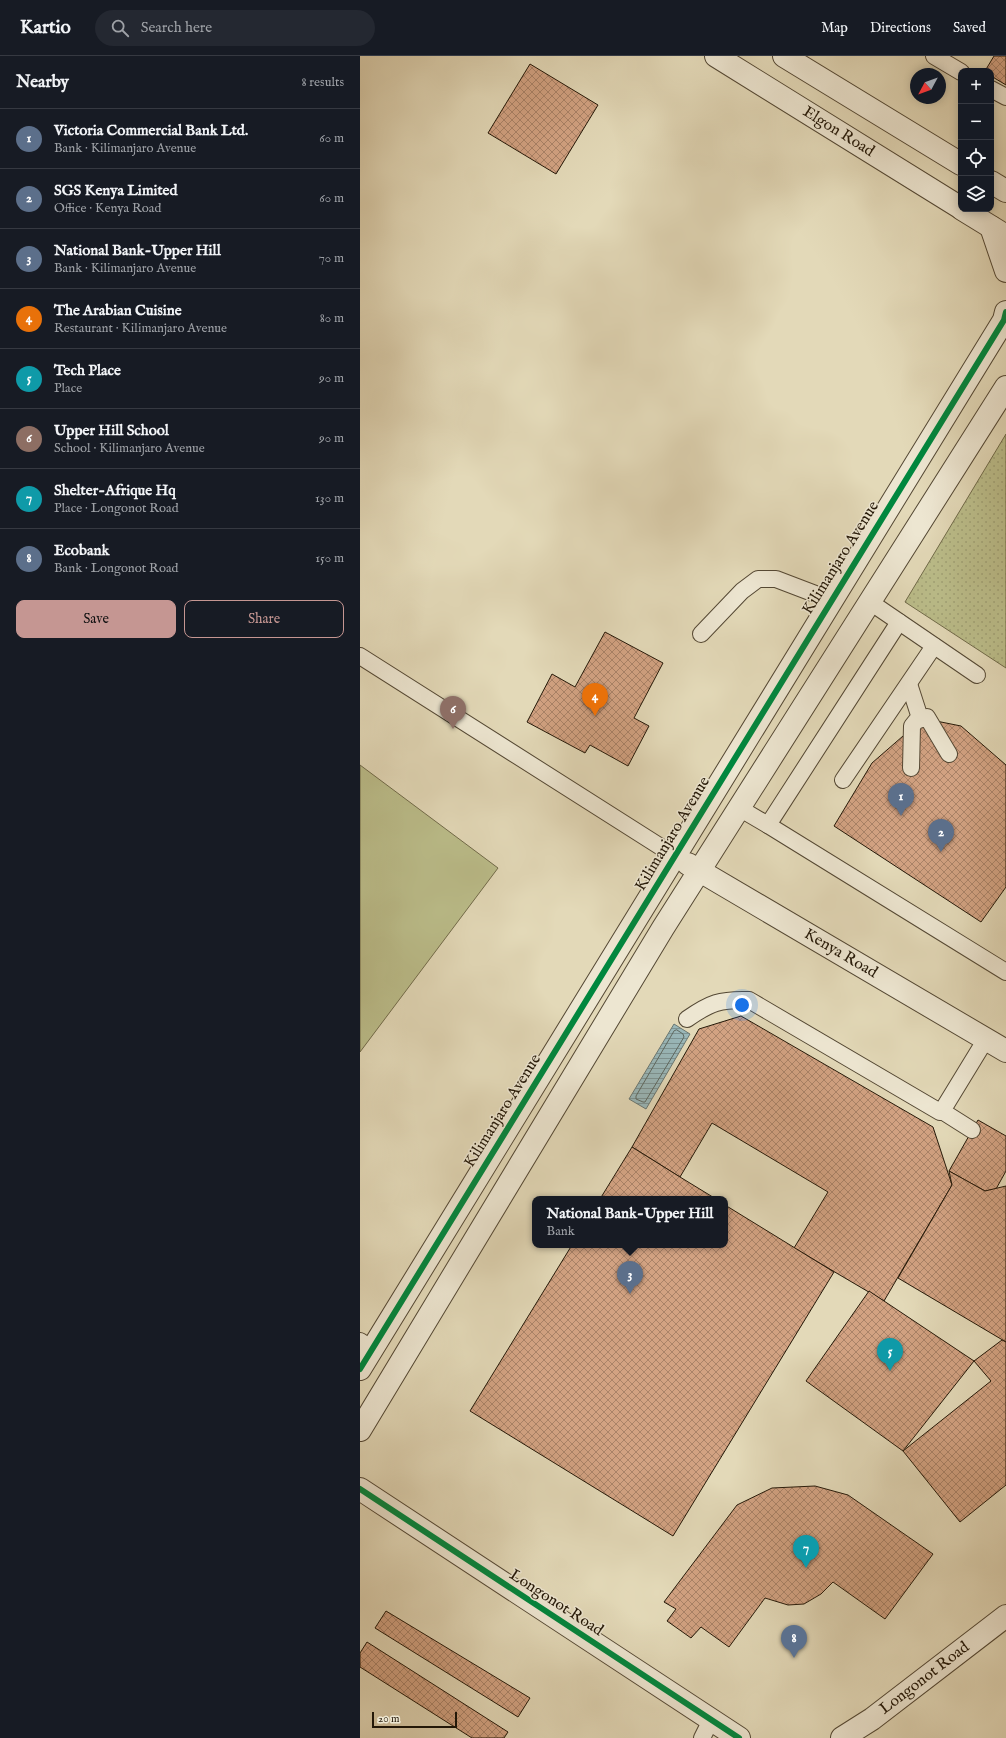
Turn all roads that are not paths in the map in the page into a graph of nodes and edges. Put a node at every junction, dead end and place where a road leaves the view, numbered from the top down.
1 (716, 56) edge
2 (784, 56) edge
3 (934, 56) edge
4 (958, 70) edge
5 (994, 91) edge
6 (1006, 97) edge
7 (958, 162) edge
8 (994, 184) edge
9 (1006, 191) edge
10 (958, 207) edge
11 (967, 212) edge
12 (999, 231) edge
13 (1006, 271) edge
14 (1006, 312) edge
15 (1006, 387) edge
16 (831, 600) junction
17 (870, 602) junction
18 (899, 622) junction
19 (702, 634) dead end
20 (934, 646) junction
21 (360, 656) edge
22 (977, 675) dead end
23 (909, 684) junction
24 (920, 718) junction
25 (949, 754) dead end
26 (911, 768) dead end
27 (843, 780) dead end
28 (739, 808) junction
29 (768, 825) junction
30 (675, 856) junction
31 (700, 871) junction
32 (1006, 972) edge
33 (687, 1019) dead end
34 (986, 1039) junction
35 (1006, 1051) edge
36 (942, 1111) junction
37 (972, 1130) dead end
38 (366, 1345) edge
39 (360, 1369) edge
40 (360, 1430) edge
41 (360, 1489) edge
42 (1006, 1616) edge
43 (706, 1729) edge
44 (739, 1738) edge
45 (842, 1738) edge

1 - 10 street, Elgon Road
2 - 7 street
3 - 4 lane
5 - 6 lane
8 - 9 street
11 - 12 street, Elgon Road
12 - 13 street
14 - 16 street, Kilimanjaro Avenue
15 - 17 street
16 - 19 lane
16 - 30 street, Kilimanjaro Avenue
17 - 18 lane
17 - 28 street
18 - 20 lane
18 - 29 lane
20 - 22 lane
20 - 23 lane
21 - 30 lane
23 - 24 lane
23 - 27 lane
24 - 25 lane
24 - 26 lane
28 - 29 lane
28 - 31 street
29 - 32 lane
30 - 31 street, Kenya Road
30 - 38 street, Kilimanjaro Avenue
31 - 34 street, Kenya Road
31 - 40 street
33 - 36 lane
34 - 35 street, Kenya Road
34 - 36 lane
36 - 37 lane
38 - 39 street, Kilimanjaro Avenue
41 - 43 street, Longonot Road
42 - 45 street, Longonot Road
43 - 44 street, Longonot Road

